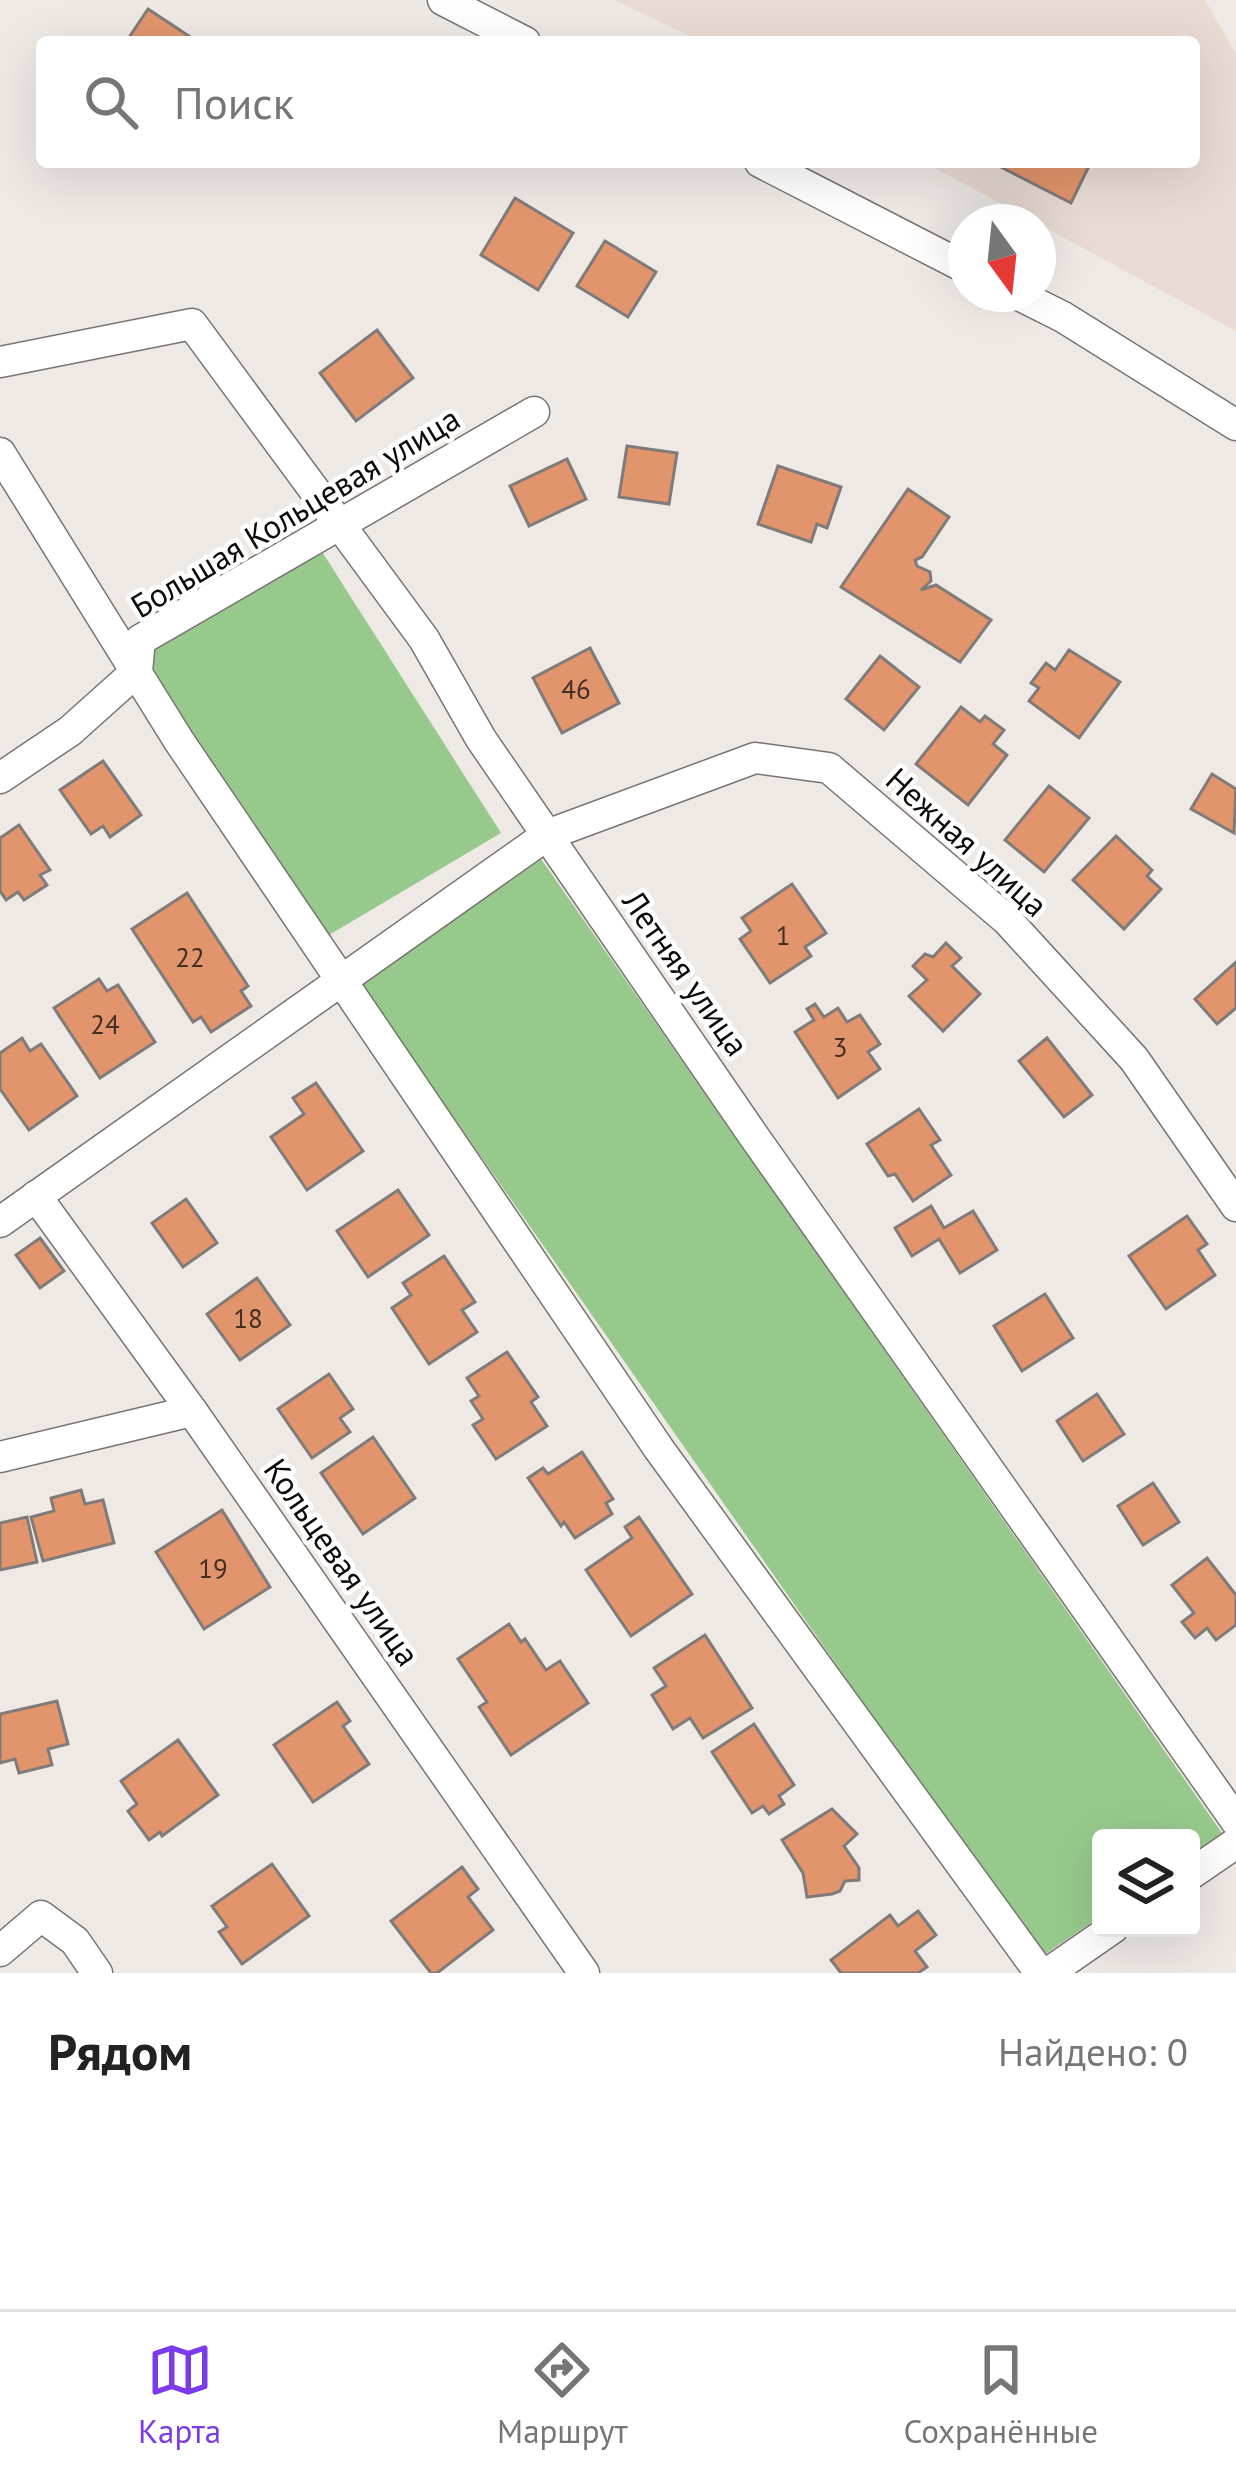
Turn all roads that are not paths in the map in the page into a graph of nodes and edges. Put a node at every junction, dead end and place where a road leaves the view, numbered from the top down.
1 (443, 0) edge
2 (513, 36) edge
3 (772, 168) edge
4 (948, 259) edge
5 (1053, 312) edge
6 (0, 362) edge
7 (534, 412) dead end
8 (1236, 425) edge
9 (0, 453) edge
10 (341, 524) junction
11 (137, 671) junction
12 (0, 778) edge
13 (548, 835) junction
14 (340, 982) junction
15 (36, 1196) junction
16 (1236, 1205) edge
17 (0, 1222) edge
18 (192, 1411) junction
19 (0, 1457) edge
20 (1236, 1820) edge
21 (1236, 1843) edge
22 (1200, 1868) edge
23 (1099, 1937) edge
24 (0, 1951) edge
25 (97, 1973) edge
26 (584, 1973) edge
27 (1044, 1973) edge

1 - 2 street
3 - 4 street
5 - 8 street
6 - 10 street, Летняя улица
7 - 10 street, Большая Кольцевая улица
9 - 11 street
10 - 11 street, Большая Кольцевая улица
10 - 13 street, Летняя улица
11 - 12 street, Большая Кольцевая улица
11 - 14 street
13 - 14 street
13 - 16 street, Нежная улица
13 - 20 street, Летняя улица
14 - 15 street
14 - 27 street
15 - 17 street
15 - 18 street, Кольцевая улица
18 - 19 street
18 - 26 street, Кольцевая улица
21 - 22 street
23 - 27 street
24 - 25 street

